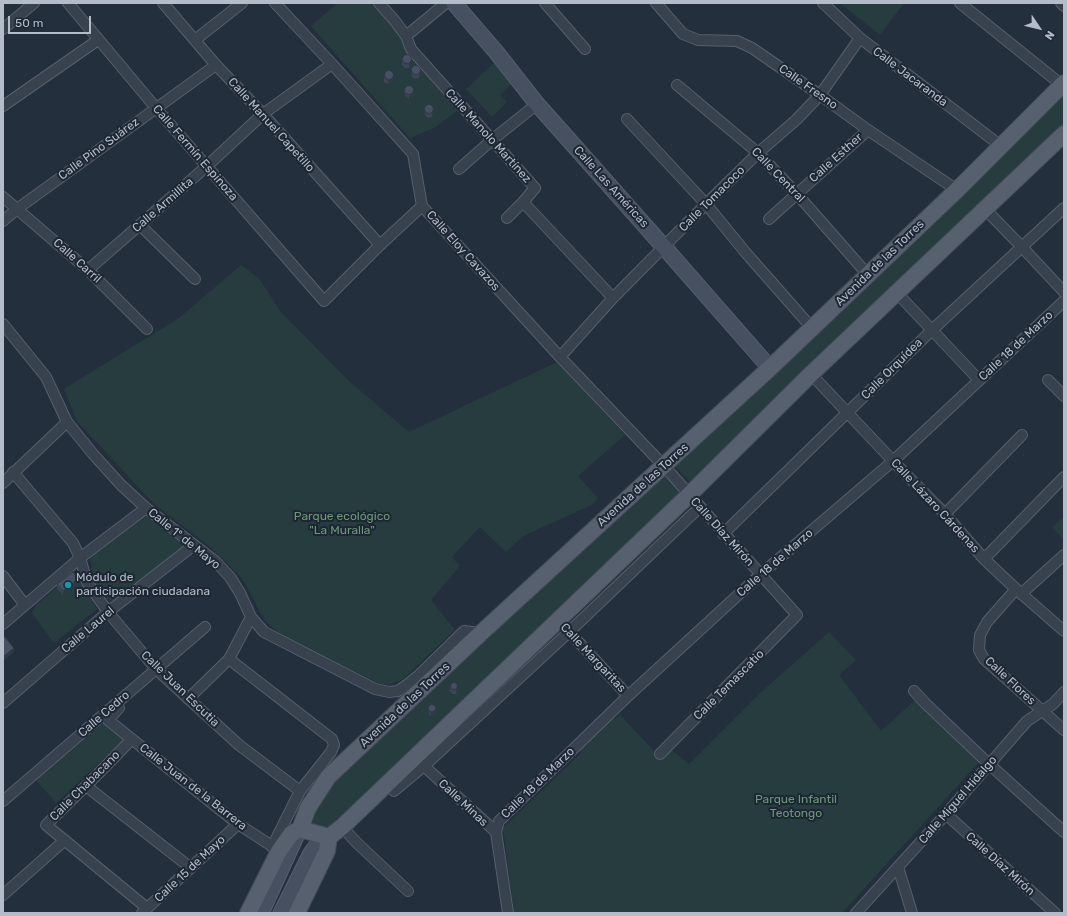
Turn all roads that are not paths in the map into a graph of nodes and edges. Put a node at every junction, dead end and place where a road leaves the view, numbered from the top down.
1 (34, 3) edge
2 (68, 3) edge
3 (163, 3) edge
4 (242, 3) edge
5 (275, 3) edge
6 (379, 3) edge
7 (446, 3) edge
8 (454, 3) edge
9 (544, 3) edge
10 (656, 3) edge
11 (823, 3) edge
12 (960, 3) edge
13 (1061, 3) edge
14 (1064, 6) edge
15 (3, 29) edge
16 (406, 36) junction
17 (860, 38) junction
18 (98, 40) junction
19 (195, 40) junction
20 (585, 49) dead end
21 (332, 64) junction
22 (216, 65) junction
23 (1063, 84) edge
24 (677, 85) dead end
25 (820, 95) junction
26 (537, 104) junction
27 (3, 106) edge
28 (156, 108) junction
29 (263, 114) junction
30 (627, 119) dead end
31 (868, 130) junction
32 (1064, 134) edge
33 (492, 140) junction
34 (1001, 146) junction
35 (758, 153) junction
36 (207, 166) junction
37 (459, 169) dead end
38 (957, 190) junction
39 (797, 194) junction
40 (3, 197) edge
41 (523, 202) junction
42 (706, 204) junction
43 (422, 206) junction
44 (1064, 208) edge
45 (17, 209) junction
46 (985, 209) junction
47 (507, 218) dead end
48 (769, 219) dead end
49 (3, 221) edge
50 (140, 225) junction
51 (380, 245) junction
52 (664, 247) junction
53 (1022, 247) junction
54 (88, 270) junction
55 (868, 275) junction
56 (195, 279) dead end
57 (1064, 292) edge
58 (897, 293) junction
59 (614, 298) junction
60 (1064, 301) edge
61 (3, 324) edge
62 (812, 328) junction
63 (147, 329) dead end
64 (932, 330) junction
65 (560, 357) junction
66 (770, 368) junction
67 (811, 374) junction
68 (979, 380) junction
69 (1048, 380) dead end
70 (1064, 396) edge
71 (848, 412) junction
72 (67, 422) junction
73 (1022, 435) dead end
74 (893, 461) junction
75 (664, 466) junction
76 (13, 472) junction
77 (1064, 478) edge
78 (3, 483) edge
79 (689, 495) junction
80 (146, 508) junction
81 (700, 508) junction
82 (945, 514) junction
83 (723, 534) junction
84 (194, 545) junction
85 (80, 558) junction
86 (1061, 558) edge
87 (984, 559) junction
88 (761, 574) junction
89 (3, 576) edge
90 (1019, 592) junction
91 (25, 605) junction
92 (108, 612) junction
93 (797, 615) joint
94 (251, 617) junction
95 (558, 620) junction
96 (3, 624) edge
97 (205, 627) dead end
98 (1064, 631) edge
99 (569, 632) junction
100 (481, 633) junction
101 (229, 659) junction
102 (156, 669) junction
103 (131, 690) junction
104 (914, 691) dead end
105 (1064, 692) edge
106 (628, 696) junction
107 (188, 699) junction
108 (3, 703) edge
109 (1043, 711) junction
110 (1064, 730) edge
111 (132, 739) junction
112 (660, 754) dead end
113 (989, 764) junction
114 (424, 766) junction
115 (86, 786) junction
116 (300, 791) junction
117 (394, 791) dead end
118 (3, 801) edge
119 (946, 814) junction
120 (238, 824) junction
121 (342, 827) junction
122 (300, 829) junction
123 (496, 832) junction
124 (1064, 832) edge
125 (329, 837) junction
126 (65, 840) junction
127 (276, 849) junction
128 (898, 867) junction
129 (191, 868) junction
130 (408, 891) dead end
131 (3, 895) edge
132 (144, 910) edge
133 (248, 913) edge
134 (261, 913) edge
135 (281, 913) edge
136 (297, 913) edge
137 (508, 913) edge
138 (856, 913) edge
139 (912, 913) edge
140 (1055, 913) edge

1 - 15 street
2 - 18 street, Calle Fermín Espinoza
3 - 19 street, Calle Manuel Capetillo
4 - 19 street
5 - 21 street, Calle Eloy Cavazos
6 - 16 street, Calle Manolo Martínez
7 - 16 street
8 - 26 street, Calle Las Américas
9 - 20 street
10 - 25 street, Calle Fresno
11 - 17 street, Calle Jacaranda
12 - 23 street
13 - 14 street
16 - 33 street, Calle Manolo Martínez
17 - 25 street, Calle Tomacoco
17 - 34 street, Calle Jacaranda
18 - 27 street
18 - 28 street, Calle Fermín Espinoza
19 - 22 street, Calle Manuel Capetillo
21 - 29 street, Calle Armillita
21 - 43 street, Calle Eloy Cavazos
22 - 28 street, Calle Pino Suárez
22 - 29 street, Calle Manuel Capetillo
23 - 34 main road, Avenida de las Torres
24 - 35 street, Calle Central
25 - 31 street, Calle Fresno
25 - 35 street, Calle Tomacoco
26 - 33 street
26 - 52 street, Calle Las Américas
28 - 36 street, Calle Fermín Espinoza
28 - 45 street, Calle Pino Suárez
29 - 36 street, Calle Armillita
29 - 51 street, Calle Manuel Capetillo
30 - 42 street
31 - 38 street, Calle Fresno
31 - 39 street, Calle Esther
32 - 46 main road
33 - 37 street
33 - 41 street, Calle Manolo Martínez
34 - 38 main road, Avenida de las Torres
35 - 39 street, Calle Central
35 - 42 street, Calle Tomacoco
36 - 50 street, Calle Armillita
36 - 51 street, Calle Fermín Espinoza
38 - 55 main road, Avenida de las Torres
39 - 48 street, Calle Esther
39 - 55 street, Calle Central
40 - 45 street, Calle Carril
41 - 47 street
41 - 59 street, Calle Manolo Martínez
42 - 52 street, Calle Tomacoco
42 - 62 street
43 - 51 street
43 - 65 street, Calle Eloy Cavazos
44 - 53 street, Calle Orquídea
45 - 49 street, Calle Pino Suárez
45 - 54 street, Calle Carril
46 - 53 street
46 - 58 main road
50 - 54 street, Calle Armillita
50 - 56 street
52 - 59 street, Calle Tomacoco
52 - 66 street, Calle Las Américas
53 - 57 street
53 - 64 street, Calle Orquídea
54 - 63 street, Calle Carril
55 - 62 main road, Avenida de las Torres
58 - 64 street
58 - 67 main road
59 - 65 street, Calle Tomacoco
60 - 68 street, Calle 18 de Marzo
61 - 72 street, Calle 1º de Mayo
62 - 66 main road, Avenida de las Torres
64 - 68 street
64 - 71 street, Calle Orquídea
65 - 75 street, Calle Eloy Cavazos
66 - 75 main road, Avenida de las Torres
67 - 71 street, Calle Lázaro Cárdenas
67 - 79 main road
68 - 74 street, Calle 18 de Marzo
69 - 70 street
71 - 74 street, Calle Lázaro Cárdenas
71 - 83 street, Calle Orquídea
72 - 76 street
72 - 80 street, Calle 1º de Mayo
73 - 82 street
74 - 82 street, Calle Lázaro Cárdenas
74 - 88 street, Calle 18 de Marzo
75 - 79 street, Calle Díaz Mirón
75 - 100 main road, Avenida de las Torres
76 - 78 street
76 - 85 street, Calle Juan Escutia
77 - 87 street
79 - 81 street, Calle Díaz Mirón
79 - 95 main road
80 - 84 street, Calle 1º de Mayo
80 - 85 street
81 - 83 street, Calle Díaz Mirón
81 - 99 street
82 - 87 street, Calle Lázaro Cárdenas
83 - 88 street, Calle Díaz Mirón
84 - 92 street, Calle Laurel
84 - 94 street, Calle 1º de Mayo
85 - 91 street
85 - 92 street, Calle Juan Escutia
86 - 90 street, Calle Flores
87 - 90 street, Calle Lázaro Cárdenas
88 - 93 street, Calle Díaz Mirón
88 - 106 street, Calle 18 de Marzo
89 - 91 street
90 - 98 street, Calle Lázaro Cárdenas
90 - 109 street, Calle Flores
91 - 96 street
92 - 102 street, Calle Juan Escutia
92 - 108 street, Calle Laurel
93 - 112 street, Calle Temascatio
94 - 100 street, Calle 1º de Mayo
94 - 101 street
95 - 99 street, Calle Margaritas
95 - 121 main road
97 - 102 street, Calle Cedro
99 - 106 street, Calle Margaritas
99 - 114 street
100 - 122 main road, Avenida de las Torres
101 - 107 street
101 - 116 street
102 - 103 street, Calle Cedro
102 - 107 street, Calle Juan Escutia
103 - 111 street, Calle Juan de la Barrera
103 - 118 street, Calle Cedro
104 - 113 street
105 - 109 street, Calle Miguel Hidalgo
106 - 123 street, Calle 18 de Marzo
107 - 116 street, Calle Juan Escutia
109 - 110 street, Calle Flores
109 - 113 street, Calle Miguel Hidalgo
111 - 115 street, Calle Chabacano
111 - 120 street, Calle Juan de la Barrera
113 - 119 street, Calle Miguel Hidalgo
113 - 124 street
114 - 117 street
114 - 123 street, Calle Minas
115 - 126 street, Calle Chabacano
115 - 129 street
116 - 127 street
119 - 128 street, Calle Miguel Hidalgo
119 - 140 street, Calle Díaz Mirón
120 - 127 street, Calle Juan de la Barrera
120 - 129 street, Calle 15 de Mayo
121 - 125 main road
121 - 130 street
122 - 125 main road
122 - 127 main road
122 - 134 street, Avenida de las Torres
123 - 137 street, Calle Minas
125 - 135 street
125 - 136 main road
126 - 131 street, Calle Chabacano
126 - 132 street
127 - 133 main road
128 - 138 street, Calle Miguel Hidalgo
128 - 139 street
129 - 132 street, Calle 15 de Mayo

